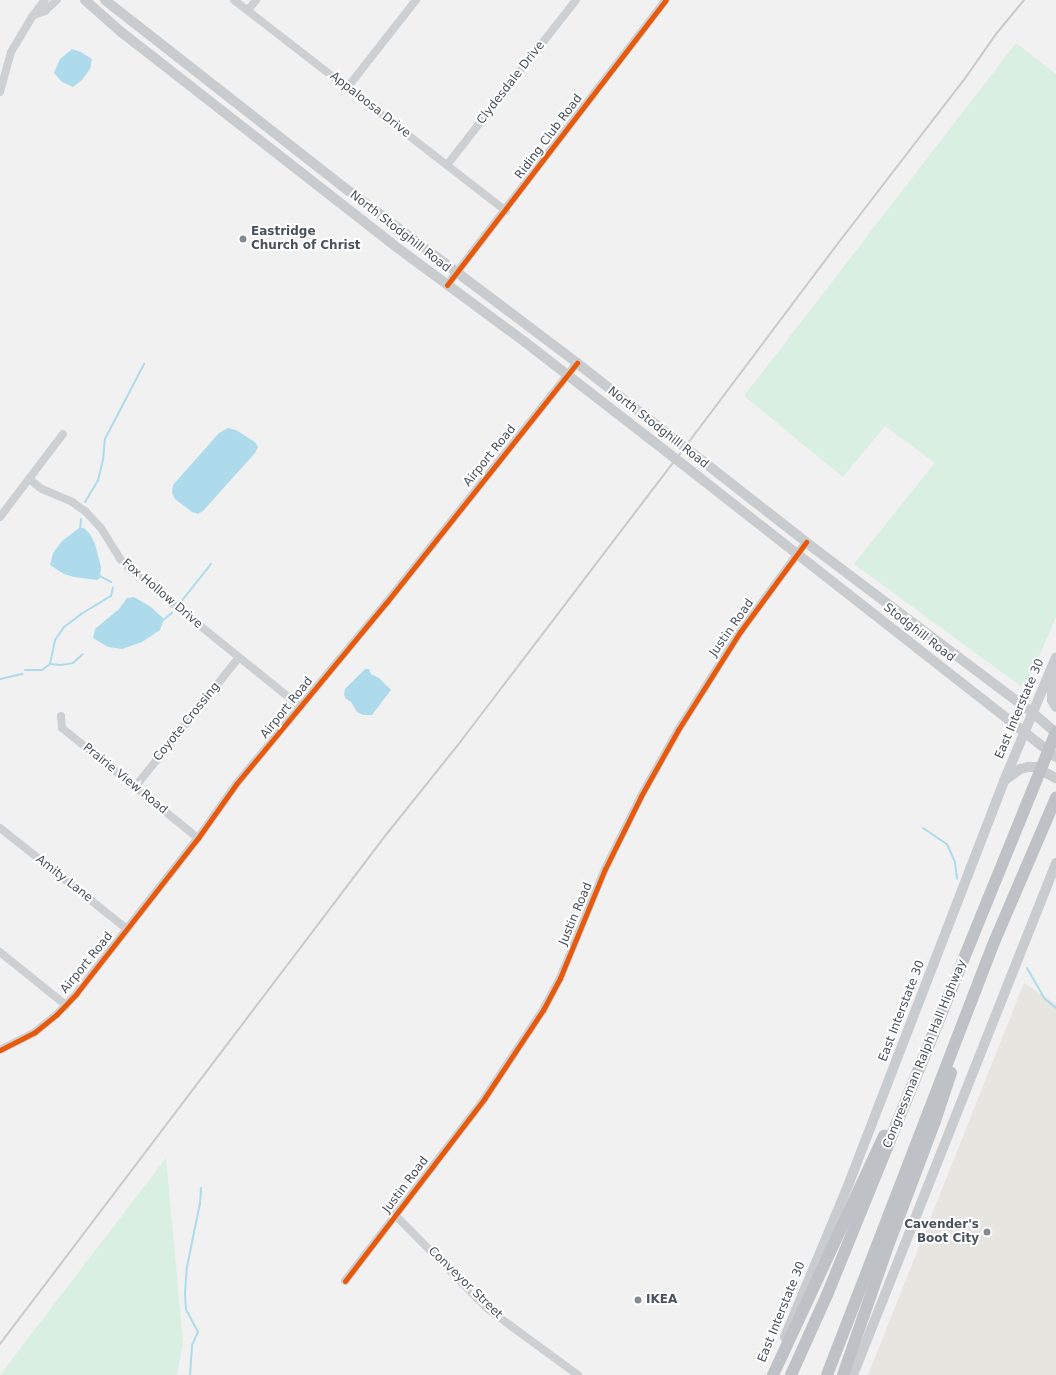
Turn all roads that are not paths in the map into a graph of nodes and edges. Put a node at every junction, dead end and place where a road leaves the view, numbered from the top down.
1 (45, 0) edge
2 (57, 0) edge
3 (85, 0) edge
4 (106, 0) edge
5 (234, 0) edge
6 (256, 0) edge
7 (416, 0) edge
8 (576, 0) edge
9 (666, 0) edge
10 (248, 10) junction
11 (33, 15) junction
12 (347, 88) junction
13 (0, 92) edge
14 (447, 165) junction
15 (506, 211) junction
16 (457, 273) junction
17 (447, 285) junction
18 (577, 363) junction
19 (567, 375) junction
20 (63, 434) dead end
21 (29, 479) junction
22 (0, 517) edge
23 (806, 542) junction
24 (798, 554) junction
25 (238, 657) junction
26 (1055, 660) edge
27 (301, 707) junction
28 (1056, 707) edge
29 (1033, 713) junction
30 (61, 716) dead end
31 (1025, 732) junction
32 (1056, 732) edge
33 (1056, 757) edge
34 (1056, 778) edge
35 (1004, 781) junction
36 (134, 787) junction
37 (1056, 798) edge
38 (0, 828) edge
39 (198, 838) junction
40 (1056, 863) edge
41 (127, 929) junction
42 (0, 952) edge
43 (962, 961) junction
44 (66, 1005) junction
45 (968, 1010) junction
46 (0, 1050) edge
47 (395, 1215) junction
48 (345, 1281) dead end
49 (578, 1375) edge
50 (772, 1375) edge
51 (791, 1375) edge
52 (826, 1375) edge
53 (843, 1375) edge
54 (852, 1375) edge

1 - 11 street
2 - 11 street
3 - 17 main road, North Stodghill Road
4 - 16 main road, North Stodghill Road
5 - 10 street, Appaloosa Drive
6 - 10 street
7 - 12 street
8 - 14 street, Clydesdale Drive
9 - 15 street, Riding Club Road
10 - 12 street, Appaloosa Drive
11 - 13 street
12 - 14 street, Appaloosa Drive
14 - 15 street, Appaloosa Drive
15 - 16 street, Riding Club Road
16 - 17 street, Riding Club Road
16 - 18 main road, North Stodghill Road
17 - 19 main road, North Stodghill Road
18 - 19 street, Airport Road
18 - 23 main road, North Stodghill Road
19 - 24 main road, North Stodghill Road
19 - 27 street, Airport Road
20 - 21 street
21 - 22 street
21 - 25 street, Fox Hollow Drive
23 - 24 street, Justin Road
23 - 29 main road, Stodghill Road
24 - 31 main road, Stodghill Road
24 - 47 street, Justin Road
25 - 27 street, Fox Hollow Drive
25 - 36 street, Coyote Crossing
26 - 28 main road
26 - 29 main road, East Interstate 30
27 - 39 street, Airport Road
29 - 31 main road, East Interstate 30
29 - 32 main road, Stodghill Road
30 - 36 street, Prairie View Road
31 - 33 main road, Stodghill Road
31 - 35 main road, East Interstate 30
32 - 43 highway, Congressman Ralph Hall Highway
34 - 35 main road
35 - 50 main road, East Interstate 30
36 - 39 street, Prairie View Road
37 - 45 highway, Congressman Ralph Hall Highway
38 - 41 street, Amity Lane
39 - 41 street, Airport Road
40 - 54 main road
41 - 44 street, Airport Road
42 - 44 street
43 - 50 highway
43 - 51 highway, Congressman Ralph Hall Highway
44 - 46 street, Airport Road
45 - 52 highway, Congressman Ralph Hall Highway
45 - 53 highway
47 - 48 street, Justin Road
47 - 49 street, Conveyor Street

